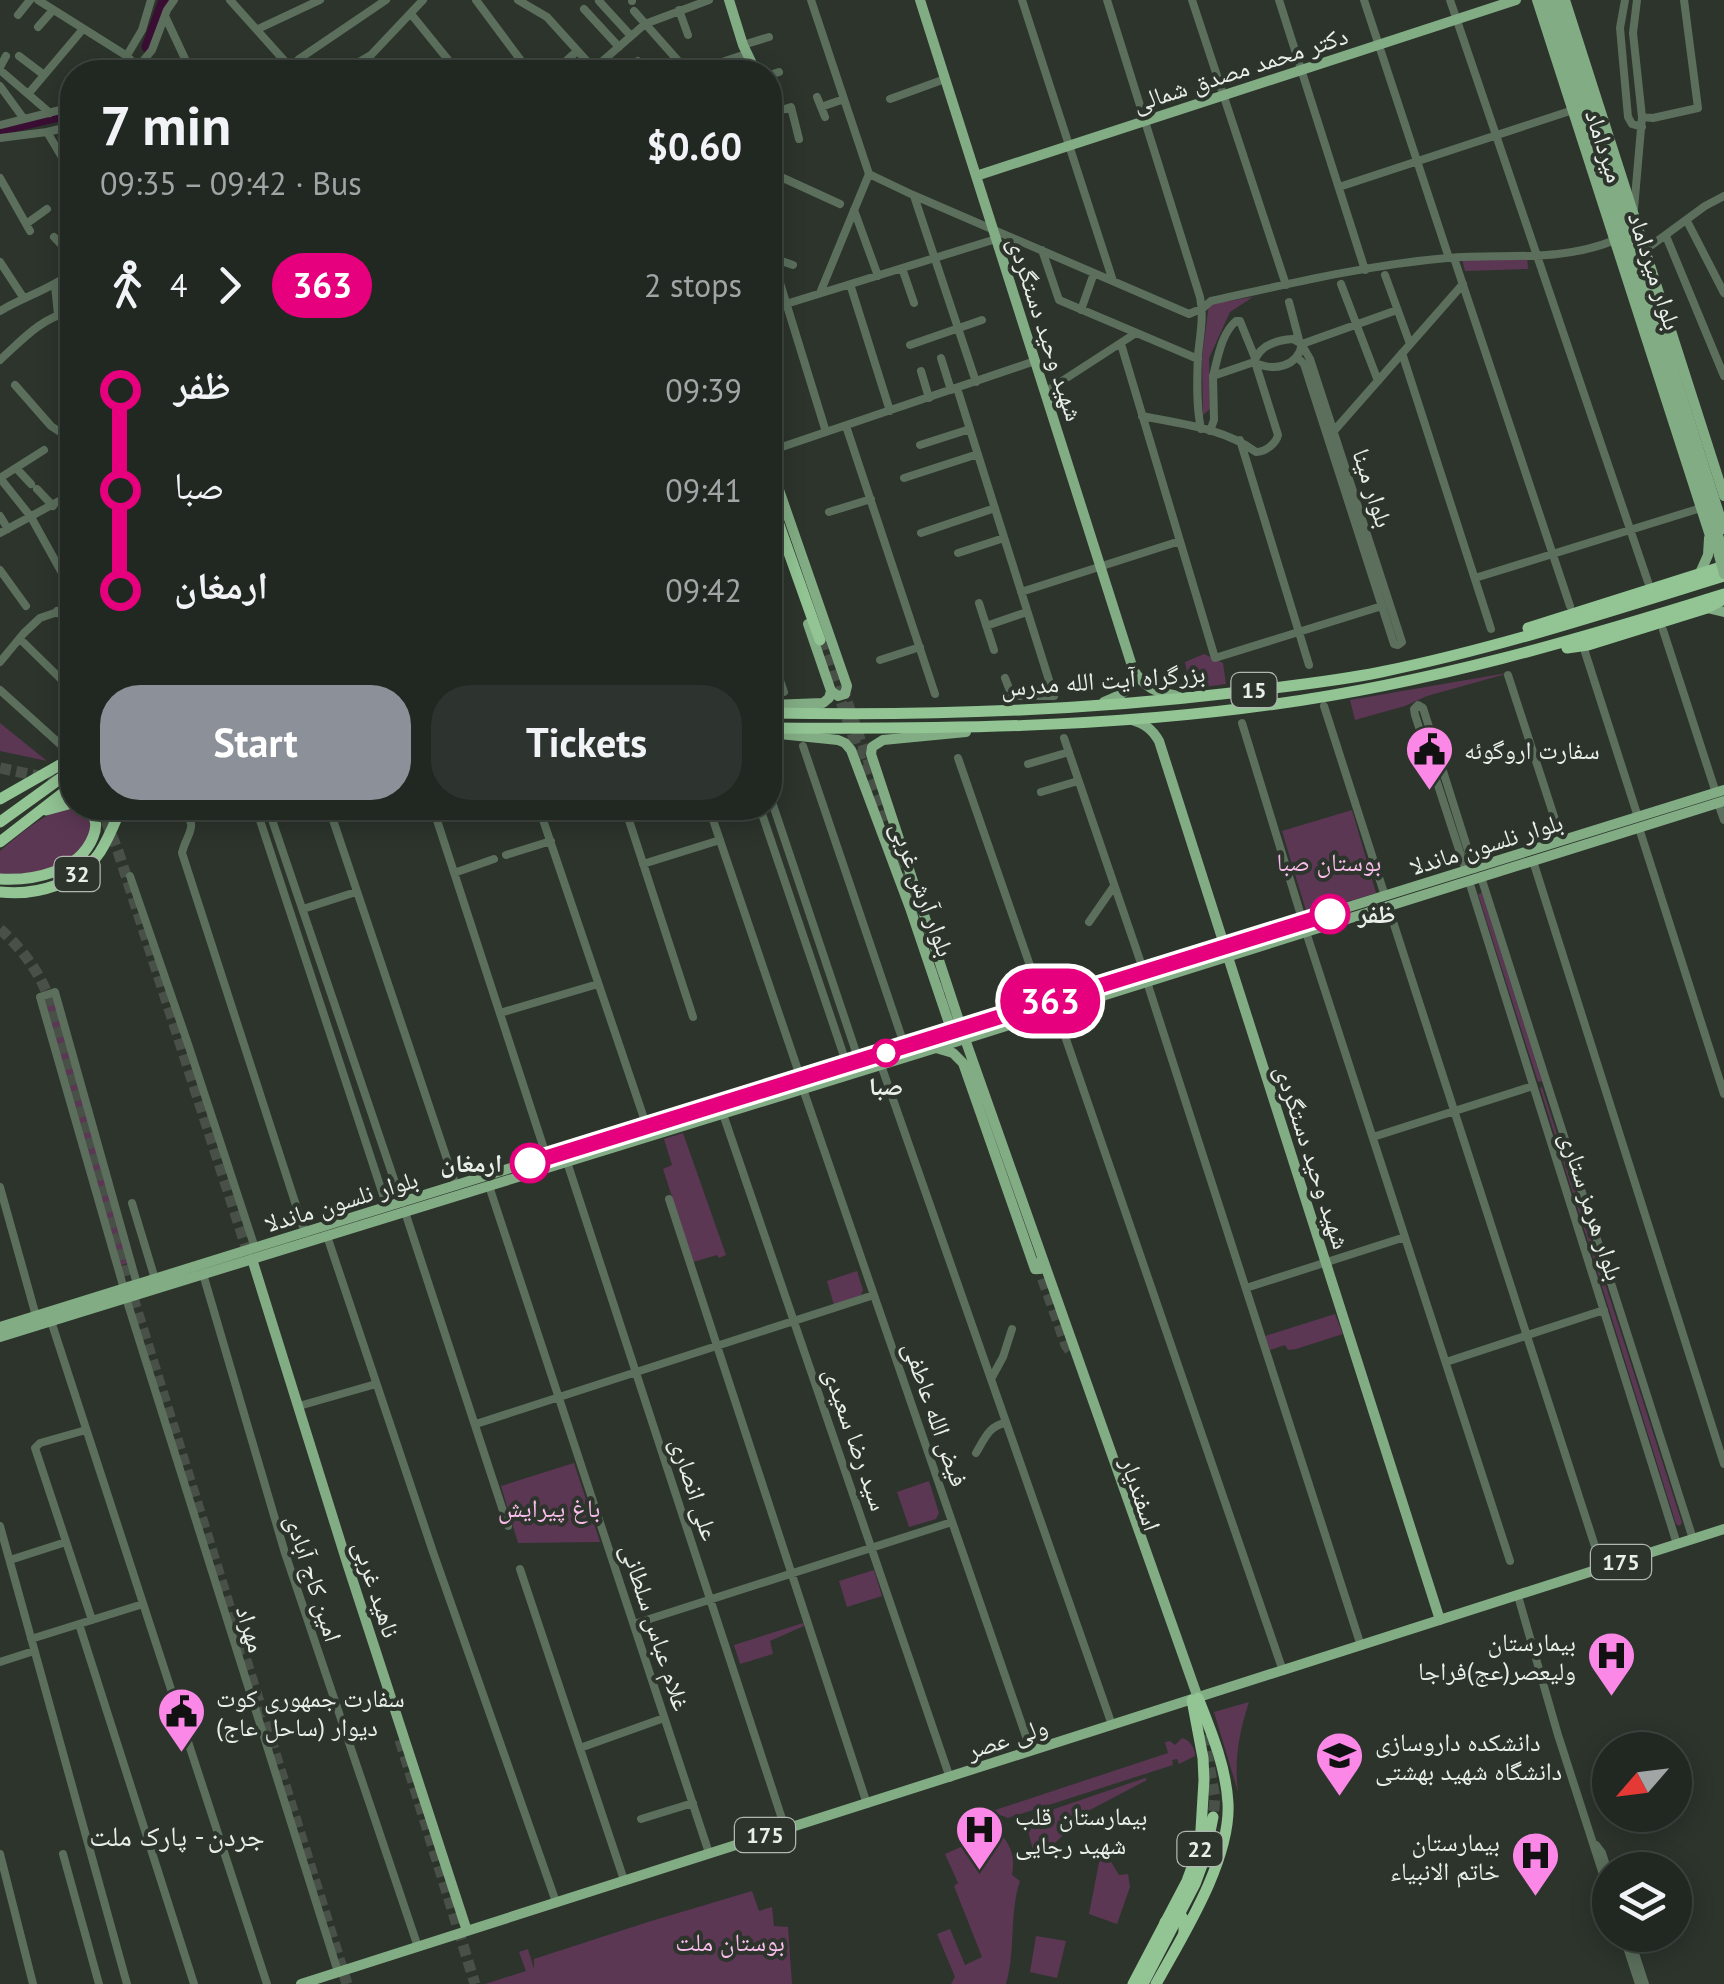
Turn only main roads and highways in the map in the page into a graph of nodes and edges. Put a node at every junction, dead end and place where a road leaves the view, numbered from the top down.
1 (726, 0) edge
2 (920, 0) edge
3 (1516, 0) edge
4 (1537, 0) edge
5 (1546, 0) edge
6 (1555, 0) edge
7 (1565, 0) edge
8 (1579, 44) junction
9 (743, 50) junction
10 (745, 60) edge
11 (749, 60) edge
12 (1576, 65) junction
13 (1573, 112) junction
14 (1596, 152) junction
15 (976, 176) junction
16 (1668, 366) junction
17 (1704, 433) junction
18 (1682, 448) junction
19 (1714, 466) junction
20 (1689, 472) junction
21 (1724, 496) edge
22 (782, 497) edge
23 (1720, 522) edge
24 (782, 531) edge
25 (1708, 532) junction
26 (782, 541) edge
27 (1724, 552) edge
28 (807, 566) junction
29 (1724, 566) edge
30 (1700, 573) junction
31 (1724, 575) edge
32 (1724, 596) edge
33 (1707, 608) junction
34 (1724, 612) edge
35 (824, 640) joint
36 (1542, 649) junction
37 (1473, 651) junction
38 (1133, 670) junction
39 (831, 692) junction
40 (1189, 698) junction
41 (782, 705) edge
42 (1096, 705) junction
43 (782, 713) edge
44 (1132, 720) junction
45 (1002, 727) junction
46 (782, 730) edge
47 (782, 732) edge
48 (871, 754) junction
49 (855, 758) junction
50 (60, 765) edge
51 (60, 779) edge
52 (60, 795) edge
53 (2, 797) edge
54 (1721, 797) edge
55 (60, 806) edge
56 (95, 820) edge
57 (116, 820) edge
58 (25, 821) junction
59 (0, 822) edge
60 (1638, 822) junction
61 (0, 842) edge
62 (1470, 870) junction
63 (0, 879) edge
64 (0, 892) edge
65 (920, 914) dead end
66 (1226, 952) junction
67 (1145, 977) junction
68 (952, 1000) junction
69 (957, 1013) junction
70 (978, 1024) junction
71 (960, 1034) junction
72 (935, 1048) junction
73 (802, 1084) junction
74 (648, 1132) junction
75 (403, 1207) junction
76 (254, 1253) junction
77 (1042, 1257) junction
78 (125, 1293) junction
79 (0, 1327) edge
80 (0, 1336) edge
81 (1724, 1529) edge
82 (1440, 1620) junction
83 (1194, 1694) junction
84 (1214, 1817) tunnel mouth
85 (1166, 1922) junction
86 (468, 1931) junction
87 (1184, 1932) junction
88 (301, 1984) edge
89 (1133, 1984) edge
90 (1143, 1984) edge
91 (1156, 1984) edge

1 - 9 main road
2 - 15 main road, شهید وحید دستگردی
3 - 15 main road, دکتر محمد مصدق شمالی
4 - 13 main road, میرداماد
5 - 14 main road, بلوار میرداماد
6 - 12 main road, بلوار میرداماد
7 - 8 main road, میرداماد
8 - 12 main road
8 - 17 main road, میرداماد
9 - 10 main road
9 - 11 main road
12 - 16 main road, بلوار میرداماد
13 - 14 main road
13 - 18 main road, میرداماد
14 - 16 main road, بلوار میرداماد
15 - 38 main road, شهید وحید دستگردی
16 - 23 main road, بلوار میرداماد, bridge
17 - 18 main road
17 - 19 main road, میرداماد
18 - 20 main road, میرداماد
19 - 20 main road
19 - 21 main road, میرداماد
20 - 25 main road, میرداماد
22 - 28 main road
23 - 27 main road, بلوار میرداماد, bridge
23 - 31 main road, bridge
24 - 35 highway
25 - 27 main road
25 - 30 main road
26 - 39 main road
28 - 35 main road
28 - 39 main road
29 - 30 highway
30 - 37 highway
31 - 37 highway, بزرگراه آیت الله مدرس / 15
32 - 33 highway
32 - 36 highway, بزرگراه آیت الله مدرس / 15
33 - 34 main road
33 - 36 highway
36 - 44 highway, بزرگراه آیت الله مدرس / 15
37 - 40 highway, بزرگراه آیت الله مدرس / 15
38 - 40 main road
38 - 42 main road
39 - 41 main road
40 - 42 highway, بزرگراه آیت الله مدرس / 15
42 - 43 highway, بزرگراه آیت الله مدرس / 15
44 - 45 highway, بزرگراه آیت الله مدرس / 15
44 - 66 main road, شهید وحید دستگردی
45 - 46 highway, بزرگراه آیت الله مدرس / 15
45 - 48 main road
47 - 49 main road
48 - 49 main road
48 - 68 main road, بلوار آرش غربی
49 - 71 main road, بلوار آرش غربی
50 - 53 highway
51 - 59 highway
52 - 58 highway
54 - 60 main road, بلوار نلسون ماندلا
55 - 58 highway
56 - 63 highway, 32
57 - 64 highway, 32
58 - 61 highway
60 - 62 main road, بلوار نلسون ماندلا
60 - 62 main road, بلوار نلسون ماندلا
62 - 66 main road, بلوار نلسون ماندلا
65 - 68 main road, بلوار آرش غربی
66 - 67 main road, بلوار نلسون ماندلا
66 - 82 main road, شهید وحید دستگردی
67 - 70 main road, بلوار نلسون ماندلا
67 - 71 main road, بلوار نلسون ماندلا
68 - 69 main road, بلوار آرش غربی
69 - 70 main road
69 - 71 main road, بلوار آرش غربی
70 - 71 main road, بلوار نلسون ماندلا
71 - 72 main road, بلوار نلسون ماندلا
71 - 73 main road, بلوار نلسون ماندلا
71 - 77 main road, اسفندیار
72 - 73 main road, بلوار نلسون ماندلا
72 - 77 main road, اسفندیار
73 - 74 main road, بلوار نلسون ماندلا
73 - 74 main road, بلوار نلسون ماندلا
74 - 75 main road, بلوار نلسون ماندلا
74 - 75 main road, بلوار نلسون ماندلا
75 - 76 main road, بلوار نلسون ماندلا
75 - 76 main road, بلوار نلسون ماندلا
76 - 78 main road, بلوار نلسون ماندلا
76 - 78 main road, بلوار نلسون ماندلا
76 - 86 main road, ناهید غربی
77 - 83 main road, اسفندیار
78 - 79 main road, بلوار نلسون ماندلا
78 - 80 main road, بلوار نلسون ماندلا
81 - 82 main road, ولی عصر / 175
82 - 83 main road, ولی عصر / 175
83 - 85 highway, 22
83 - 86 main road, ولی عصر / 175
83 - 87 highway, 22
84 - 90 highway
85 - 87 highway, bridge
85 - 89 highway, 22
86 - 88 main road, ولی عصر / 175
87 - 91 highway, 22

